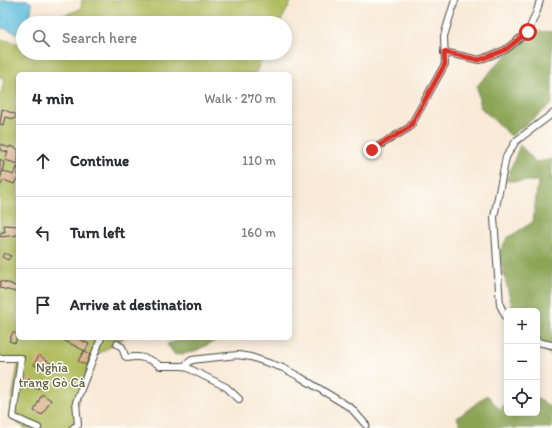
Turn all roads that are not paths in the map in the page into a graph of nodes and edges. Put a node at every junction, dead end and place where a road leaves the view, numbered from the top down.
1 (455, 0) edge
2 (540, 0) edge
3 (444, 52) junction
4 (552, 114) edge
5 (372, 150) dead end
6 (504, 313) edge
7 (100, 340) edge
8 (540, 343) edge
9 (117, 344) dead end
10 (552, 345) edge
11 (0, 358) edge
12 (184, 366) junction
13 (238, 399) dead end
14 (366, 425) dead end
15 (38, 428) edge
16 (73, 428) edge

1 - 3 street
2 - 3 street
3 - 5 street
4 - 6 street
7 - 16 street
8 - 10 street
9 - 12 street
11 - 15 street
12 - 13 street
12 - 14 street

